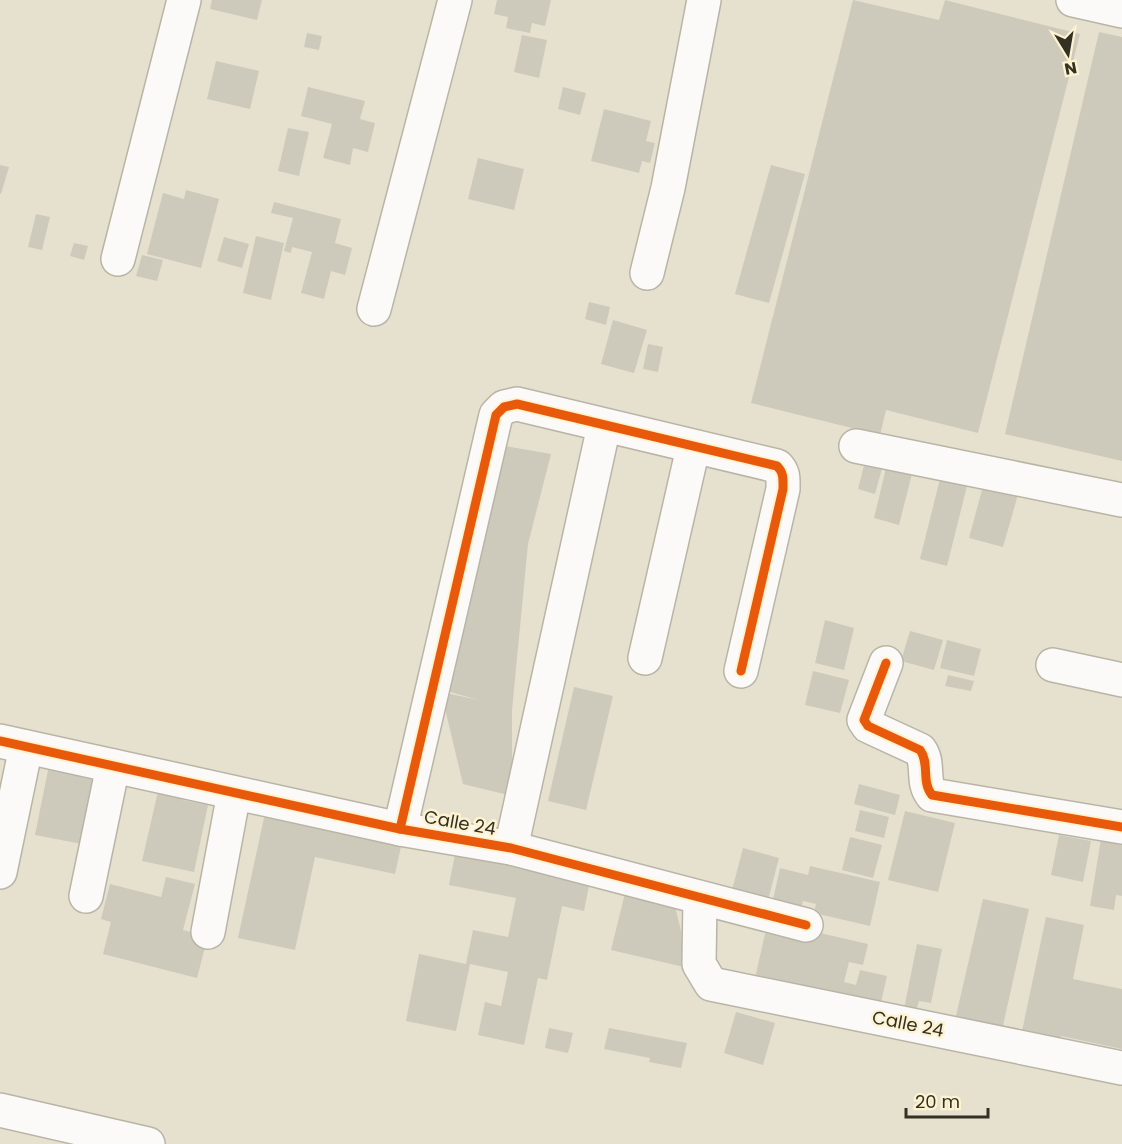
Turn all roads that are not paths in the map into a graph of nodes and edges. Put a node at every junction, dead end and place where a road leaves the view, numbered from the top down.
1 (184, 0) edge
2 (455, 0) edge
3 (704, 0) edge
4 (1073, 0) edge
5 (1122, 11) edge
6 (118, 259) dead end
7 (647, 273) dead end
8 (374, 309) dead end
9 (604, 426) junction
10 (856, 446) dead end
11 (693, 448) junction
12 (1122, 500) edge
13 (645, 658) dead end
14 (886, 663) dead end
15 (1053, 665) dead end
16 (741, 671) dead end
17 (1122, 680) edge
18 (13, 744) edge
19 (113, 766) junction
20 (234, 793) junction
21 (1122, 827) edge
22 (400, 829) junction
23 (511, 848) junction
24 (0, 872) edge
25 (86, 896) dead end
26 (700, 898) junction
27 (806, 925) dead end
28 (208, 932) dead end
29 (1122, 1068) edge
30 (0, 1110) edge
31 (148, 1144) edge

1 - 6 street
2 - 8 street
3 - 7 street
4 - 5 street
9 - 11 street
9 - 22 street
9 - 23 street
10 - 12 street
11 - 13 street
11 - 16 street
14 - 21 street
15 - 17 street
18 - 19 street, Calle 24
18 - 24 street
19 - 20 street, Calle 24
19 - 25 street
20 - 22 street, Calle 24
20 - 28 street
22 - 23 street, Calle 24
23 - 26 street, Calle 24
26 - 27 street, Calle 24
26 - 29 street, Calle 24
30 - 31 street

